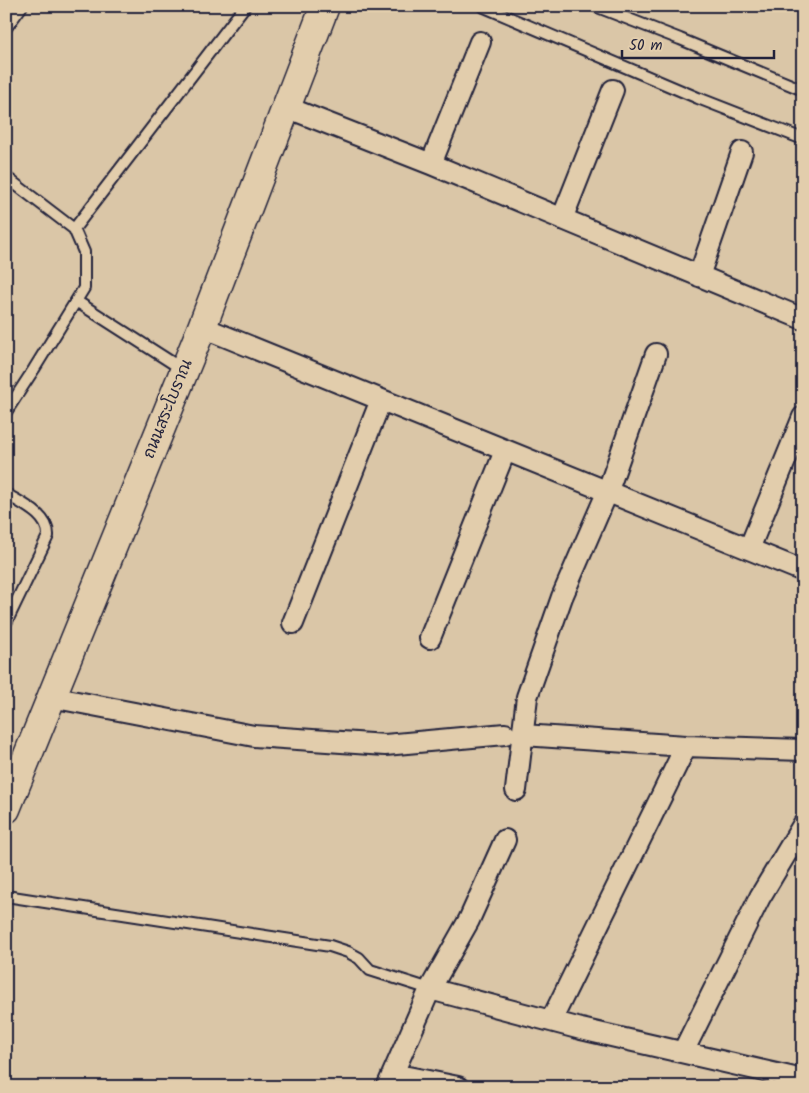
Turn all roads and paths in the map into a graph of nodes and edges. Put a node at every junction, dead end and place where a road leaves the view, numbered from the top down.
1 (22, 6) edge
2 (245, 6) edge
3 (325, 6) edge
4 (482, 6) edge
5 (595, 6) edge
6 (6, 28) edge
7 (480, 42) dead end
8 (613, 90) dead end
9 (803, 90) edge
10 (286, 107) junction
11 (803, 139) edge
12 (742, 152) dead end
13 (431, 164) junction
14 (6, 177) edge
15 (562, 219) junction
16 (74, 230) junction
17 (699, 276) junction
18 (76, 301) junction
19 (803, 319) edge
20 (202, 327) junction
21 (656, 354) dead end
22 (184, 370) junction
23 (381, 400) junction
24 (6, 412) edge
25 (803, 417) edge
26 (506, 451) junction
27 (607, 492) junction
28 (6, 494) edge
29 (748, 549) junction
30 (803, 571) edge
31 (6, 623) edge
32 (293, 623) dead end
33 (430, 638) dead end
34 (51, 697) junction
35 (514, 734) junction
36 (686, 746) junction
37 (803, 750) edge
38 (12, 777) edge
39 (516, 790) dead end
40 (6, 809) edge
41 (803, 825) edge
42 (505, 840) dead end
43 (6, 896) edge
44 (430, 989) junction
45 (551, 1021) junction
46 (683, 1052) junction
47 (390, 1080) edge
48 (803, 1080) edge
49 (458, 1087) edge

1 - 6 lane
2 - 16 lane
3 - 10 street, ถนนสระโบราณ
4 - 11 lane
5 - 9 lane
7 - 13 street
8 - 15 street
10 - 13 street
10 - 20 street, ถนนสระโบราณ
12 - 17 street
13 - 15 street
14 - 16 lane
15 - 17 street
16 - 18 lane
17 - 19 street
18 - 22 lane
18 - 24 lane
20 - 22 street, ถนนสระโบราณ
20 - 23 street
21 - 27 street
22 - 34 street, ถนนสระโบราณ
23 - 26 street
23 - 32 street
25 - 29 street
26 - 27 street
26 - 33 street
27 - 29 street
27 - 35 street
28 - 31 lane
29 - 30 street
34 - 35 street
34 - 38 street, ถนนสระโบราณ
35 - 36 street
35 - 39 street
36 - 37 street
36 - 45 street
38 - 40 street, ถนนสระโบราณ
41 - 46 street
42 - 44 street
43 - 44 lane
44 - 45 street
44 - 47 street
45 - 46 street
46 - 48 street
47 - 49 street

